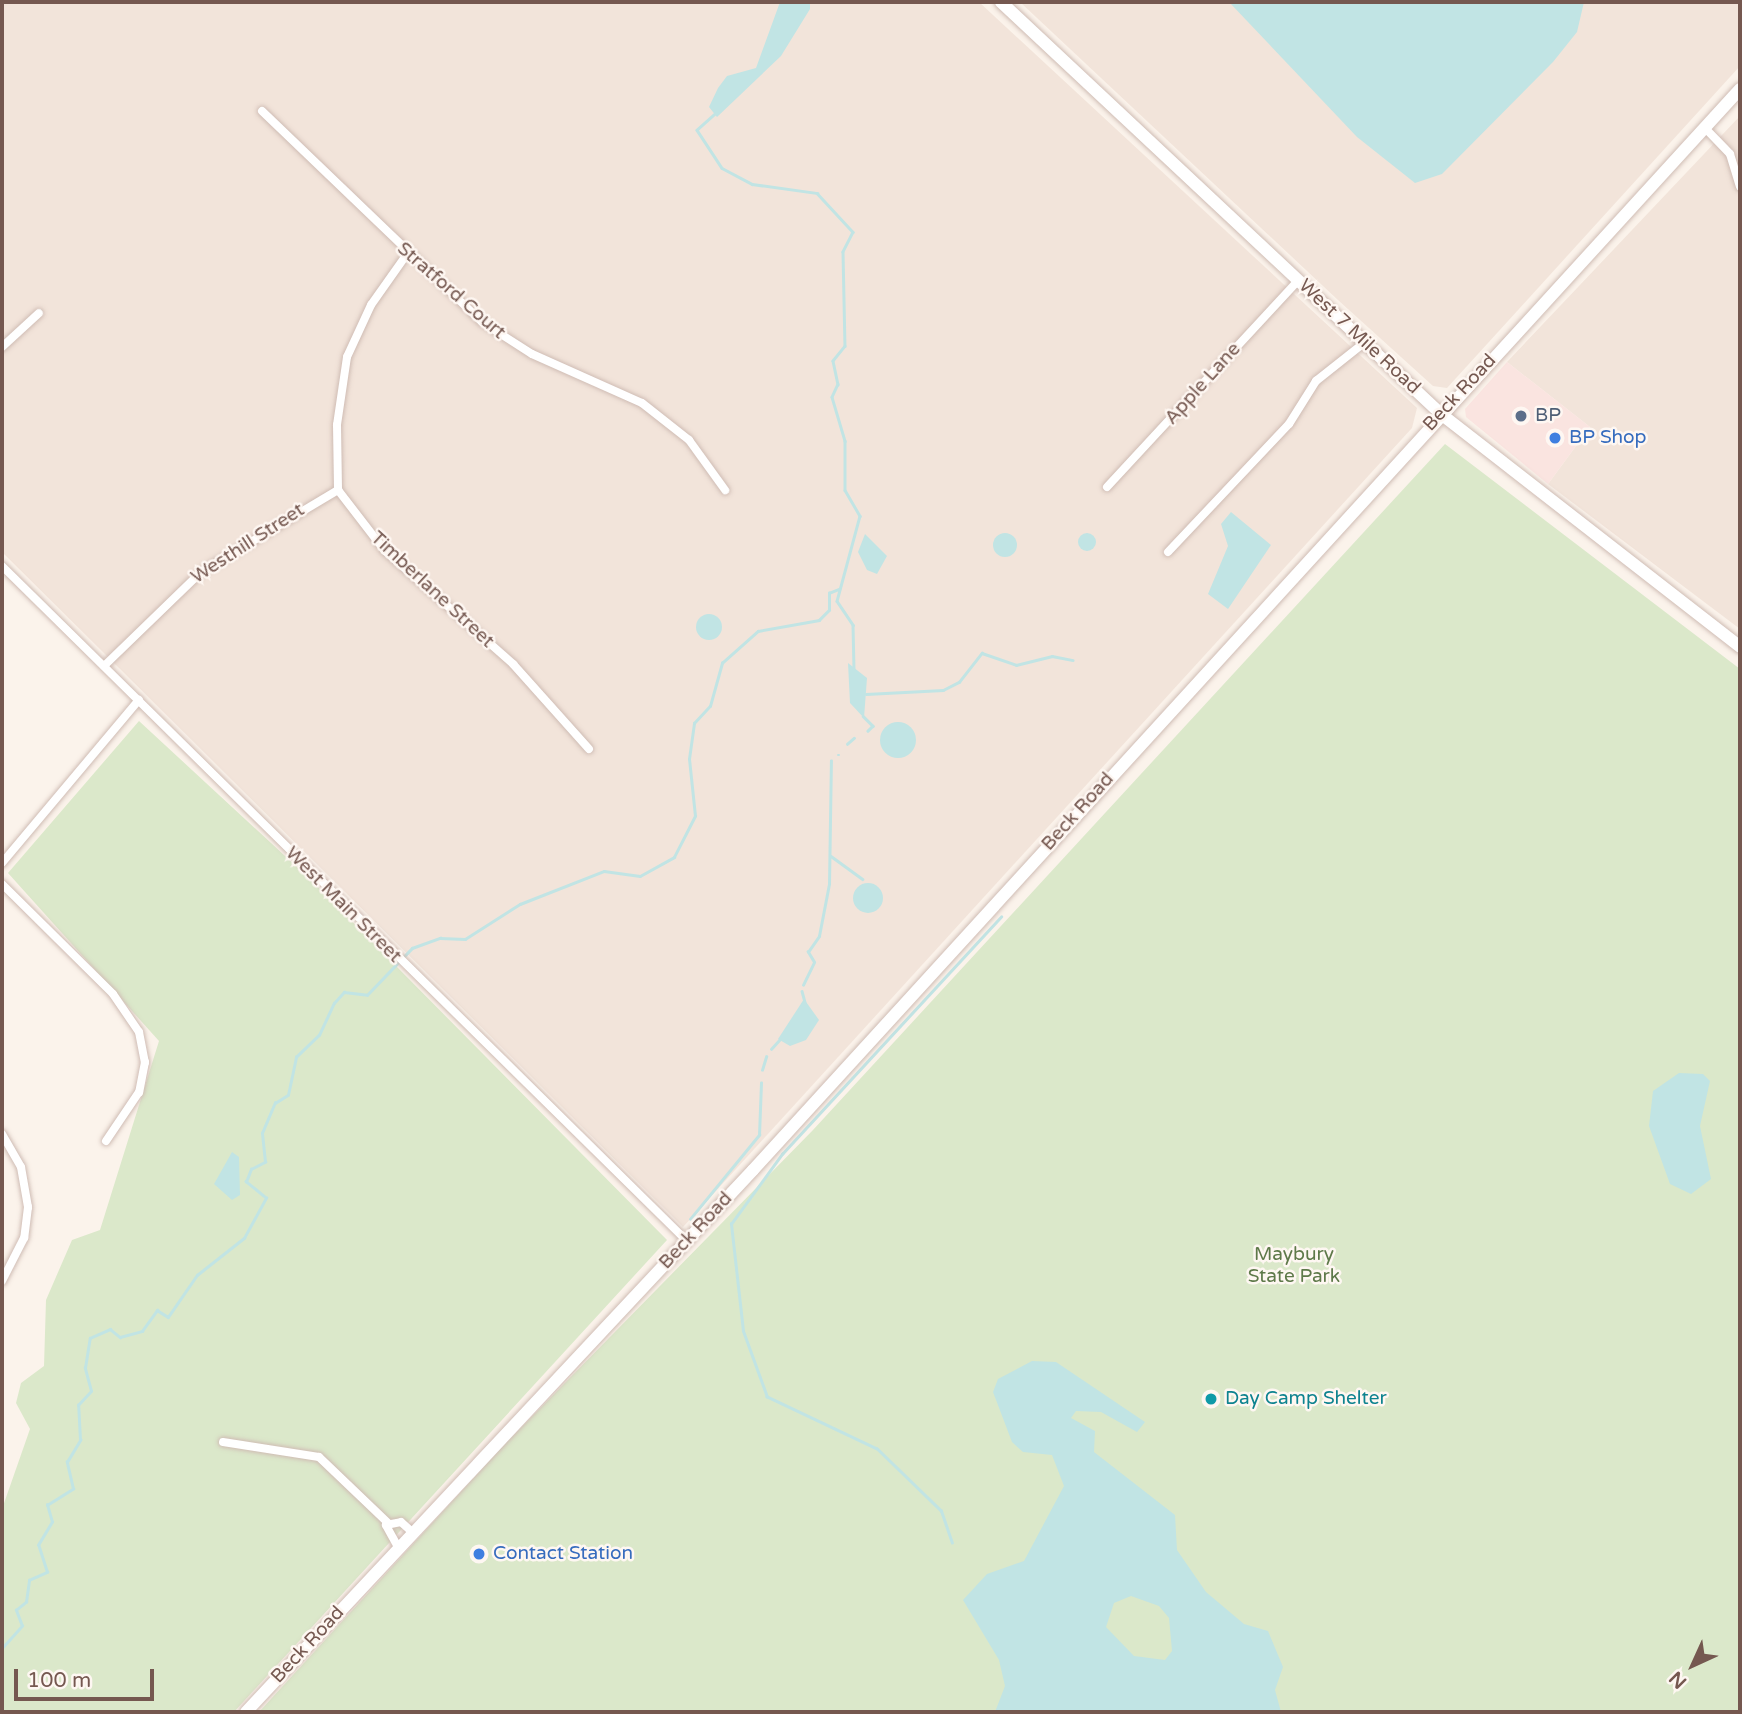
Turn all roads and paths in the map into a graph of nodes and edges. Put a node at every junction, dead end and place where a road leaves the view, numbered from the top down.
1 (1001, 2) edge
2 (1740, 89) edge
3 (262, 111) dead end
4 (1705, 128) junction
5 (1740, 187) edge
6 (407, 254) junction
7 (1299, 280) junction
8 (39, 313) dead end
9 (1365, 342) junction
10 (2, 347) edge
11 (1441, 414) junction
12 (1107, 487) dead end
13 (725, 489) dead end
14 (338, 490) junction
15 (1168, 552) dead end
16 (2, 566) edge
17 (1740, 647) edge
18 (104, 666) junction
19 (139, 700) junction
20 (589, 749) dead end
21 (2, 863) edge
22 (2, 884) edge
23 (2, 1134) edge
24 (106, 1141) dead end
25 (687, 1241) junction
26 (2, 1281) edge
27 (223, 1442) dead end
28 (388, 1523) junction
29 (412, 1532) junction
30 (398, 1547) junction
31 (246, 1712) edge

1 - 7 main road, West 7 Mile Road
2 - 4 main road, Beck Road
3 - 6 street, Stratford Court
4 - 5 street
4 - 11 main road, Beck Road
6 - 13 street, Stratford Court
6 - 14 street
7 - 9 main road, West 7 Mile Road
7 - 12 street, Apple Lane
8 - 10 street
9 - 11 main road, West 7 Mile Road
9 - 15 street
11 - 17 main road, West 7 Mile Road
11 - 25 main road, Beck Road
14 - 18 street, Westhill Street
14 - 20 street, Timberlane Street
16 - 18 street, West Main Street
18 - 19 street, West Main Street
19 - 21 street
19 - 25 street, West Main Street
22 - 24 street
23 - 26 street
25 - 29 main road, Beck Road
27 - 28 street
28 - 29 street
28 - 30 street
29 - 30 main road, Beck Road
30 - 31 main road, Beck Road

